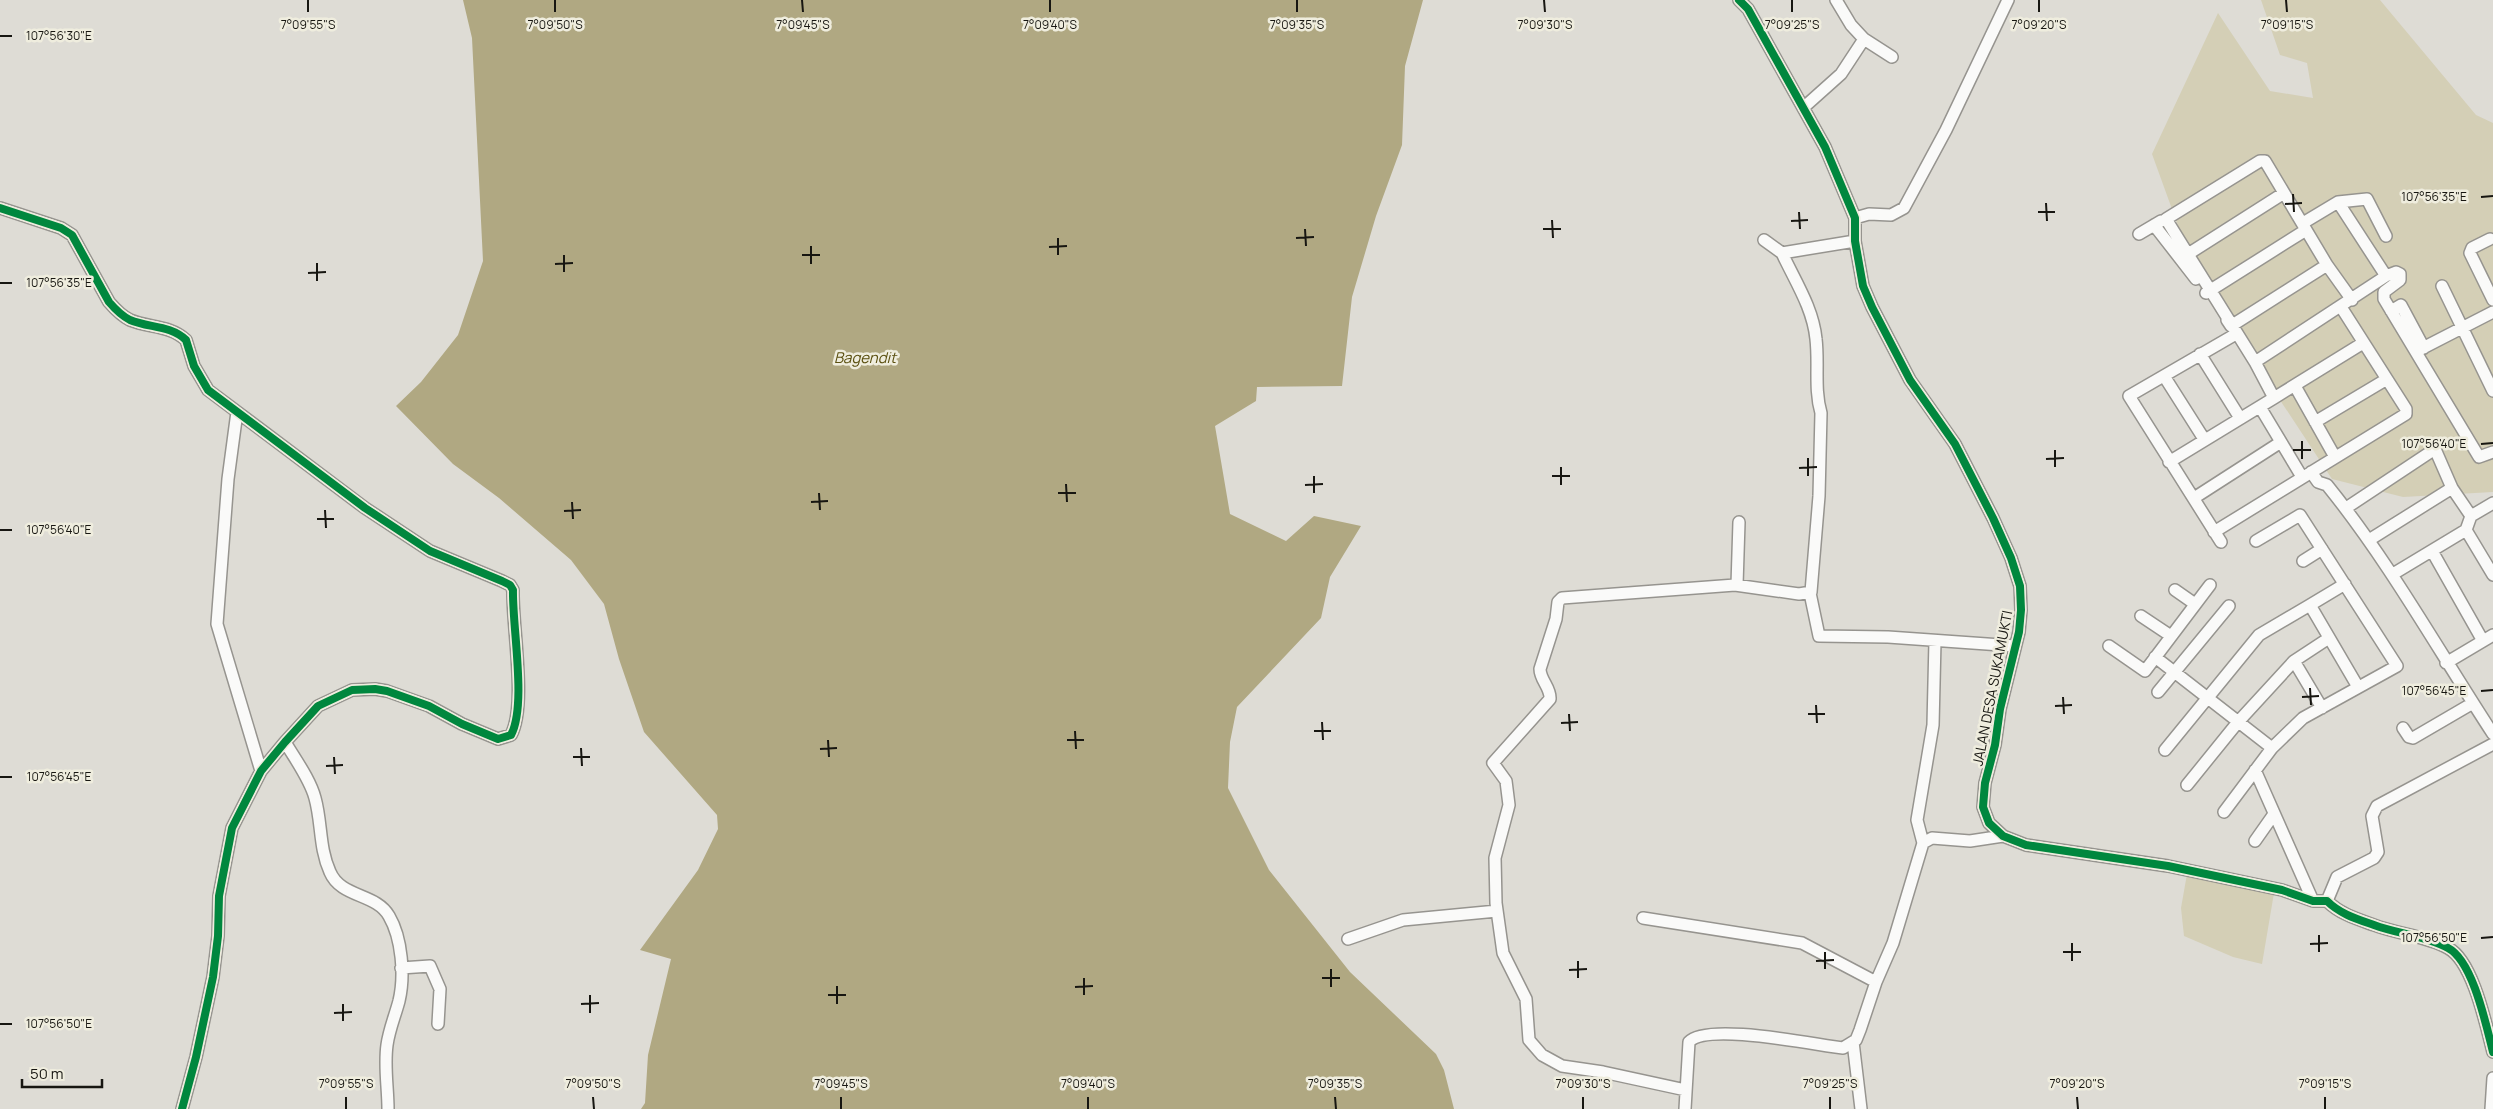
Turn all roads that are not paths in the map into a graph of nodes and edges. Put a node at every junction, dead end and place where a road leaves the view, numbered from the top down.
1 (1739, 0) edge
2 (1836, 0) edge
3 (2008, 0) edge
4 (1864, 39) junction
5 (1892, 57) dead end
6 (1803, 108) junction
7 (2284, 193) junction
8 (2338, 202) junction
9 (0, 208) edge
10 (1855, 218) junction
11 (2166, 219) junction
12 (2154, 225) junction
13 (2304, 226) junction
14 (2138, 234) dead end
15 (2386, 236) dead end
16 (2490, 239) dead end
17 (1764, 240) dead end
18 (1855, 241) junction
19 (1782, 253) junction
20 (2184, 257) junction
21 (2327, 265) junction
22 (2386, 276) junction
23 (2442, 286) dead end
24 (2208, 292) junction
25 (2352, 300) junction
26 (2493, 300) edge
27 (2341, 307) junction
28 (2493, 312) edge
29 (2462, 327) junction
30 (2234, 330) junction
31 (2363, 343) junction
32 (2420, 349) junction
33 (2200, 354) junction
34 (2255, 362) junction
35 (2164, 376) junction
36 (2387, 380) junction
37 (2295, 386) junction
38 (2493, 391) edge
39 (2274, 398) junction
40 (2260, 407) junction
41 (237, 412) junction
42 (2240, 418) junction
43 (2315, 422) junction
44 (2204, 439) junction
45 (2281, 442) junction
46 (2493, 452) edge
47 (2335, 457) junction
48 (2170, 462) junction
49 (2311, 472) junction
50 (2452, 488) junction
51 (2194, 498) junction
52 (2493, 502) edge
53 (2346, 508) junction
54 (2471, 516) junction
55 (1739, 522) dead end
56 (2466, 530) junction
57 (2214, 532) junction
58 (2369, 540) junction
59 (2256, 541) dead end
60 (2221, 542) dead end
61 (2322, 549) junction
62 (2432, 551) junction
63 (2302, 561) dead end
64 (2393, 574) junction
65 (2493, 575) edge
66 (2345, 584) junction
67 (1737, 585) junction
68 (2210, 585) dead end
69 (2175, 590) dead end
70 (1810, 593) junction
71 (2195, 604) junction
72 (2310, 605) junction
73 (2229, 606) dead end
74 (2141, 616) dead end
75 (2171, 636) junction
76 (2329, 638) junction
77 (2488, 638) edge
78 (1936, 641) junction
79 (2014, 646) junction
80 (2109, 646) dead end
81 (2155, 657) junction
82 (2294, 662) junction
83 (2446, 663) junction
84 (2174, 673) junction
85 (2358, 687) junction
86 (2158, 692) dead end
87 (2207, 699) junction
88 (2473, 703) junction
89 (2322, 708) junction
90 (2238, 722) junction
91 (2404, 728) dead end
92 (2493, 734) edge
93 (285, 742) junction
94 (2493, 744) edge
95 (2272, 748) junction
96 (2165, 750) dead end
97 (2255, 770) junction
98 (261, 771) junction
99 (2187, 785) dead end
100 (2224, 812) dead end
101 (2274, 814) junction
102 (2003, 836) junction
103 (2255, 840) dead end
104 (1923, 843) junction
105 (2313, 902) junction
106 (2326, 902) junction
107 (1497, 911) junction
108 (1643, 918) dead end
109 (1348, 939) dead end
110 (401, 968) junction
111 (1876, 982) junction
112 (438, 1024) dead end
113 (1853, 1042) junction
114 (2493, 1052) edge
115 (2493, 1078) edge
116 (1686, 1090) junction
117 (182, 1109) edge
118 (388, 1109) edge
119 (1685, 1109) edge
120 (1861, 1109) edge
121 (2491, 1109) edge

1 - 6 street, JALAN DESA SUKAMUKTI
2 - 4 street
3 - 10 street
4 - 5 street
4 - 6 street
6 - 10 street, JALAN DESA SUKAMUKTI
7 - 11 street
7 - 13 street
7 - 20 street
8 - 13 street
8 - 15 street
8 - 22 street
9 - 41 street
10 - 18 street, JALAN DESA SUKAMUKTI
11 - 12 street
11 - 20 street
12 - 14 street
12 - 20 street
13 - 21 street
13 - 24 street
16 - 26 street
17 - 19 street
18 - 19 street
18 - 79 street, JALAN DESA SUKAMUKTI
19 - 70 street
20 - 24 street
21 - 25 street
21 - 30 street
22 - 25 street
22 - 32 street
23 - 29 street
24 - 30 street
25 - 27 street
27 - 31 street
27 - 34 street
28 - 29 street
29 - 32 street
29 - 38 street
30 - 33 street
30 - 34 street
31 - 36 street
31 - 37 street
32 - 46 street
33 - 35 street
33 - 42 street
34 - 39 street
35 - 44 street
35 - 48 street
36 - 43 street
36 - 47 street
37 - 39 street
37 - 43 street
39 - 40 street
40 - 42 street
40 - 45 street
41 - 93 street
41 - 98 street
42 - 44 street
43 - 47 street
44 - 48 street
45 - 49 street
45 - 51 street
47 - 49 street
48 - 51 street
49 - 53 street
49 - 57 street
50 - 53 street
50 - 54 street
50 - 58 street
51 - 57 street
52 - 54 street
53 - 58 street
54 - 56 street
55 - 67 street
56 - 62 street
56 - 65 street
57 - 60 street
58 - 64 street
59 - 61 street
61 - 63 street
61 - 66 street
62 - 64 street
62 - 77 street
64 - 83 street
66 - 72 street
66 - 85 street
67 - 70 street
67 - 107 street
68 - 71 street
69 - 71 street
70 - 78 street
71 - 75 street
72 - 76 street
72 - 87 street
73 - 84 street
74 - 75 street
75 - 81 street
76 - 82 street
76 - 85 street
77 - 83 street
78 - 79 street
78 - 104 street
79 - 102 street, JALAN DESA SUKAMUKTI
80 - 81 street
81 - 84 street
82 - 89 street
82 - 90 street
83 - 88 street
84 - 86 street
84 - 87 street
85 - 89 street
87 - 90 street
87 - 96 street
88 - 91 street
88 - 92 street
89 - 95 street
90 - 95 street
90 - 99 street
93 - 98 street
93 - 110 street
94 - 106 street
95 - 97 street
97 - 100 street
97 - 101 street
98 - 117 street
101 - 103 street
101 - 105 street
102 - 104 street
102 - 105 street, JALAN DESA SUKAMUKTI
104 - 111 street
105 - 106 street, JALAN DESA SUKAMUKTI
106 - 114 street
107 - 109 street
107 - 116 street
108 - 111 street
110 - 112 street
110 - 118 street
111 - 113 street
113 - 116 street
113 - 120 street
115 - 121 street
116 - 119 street

